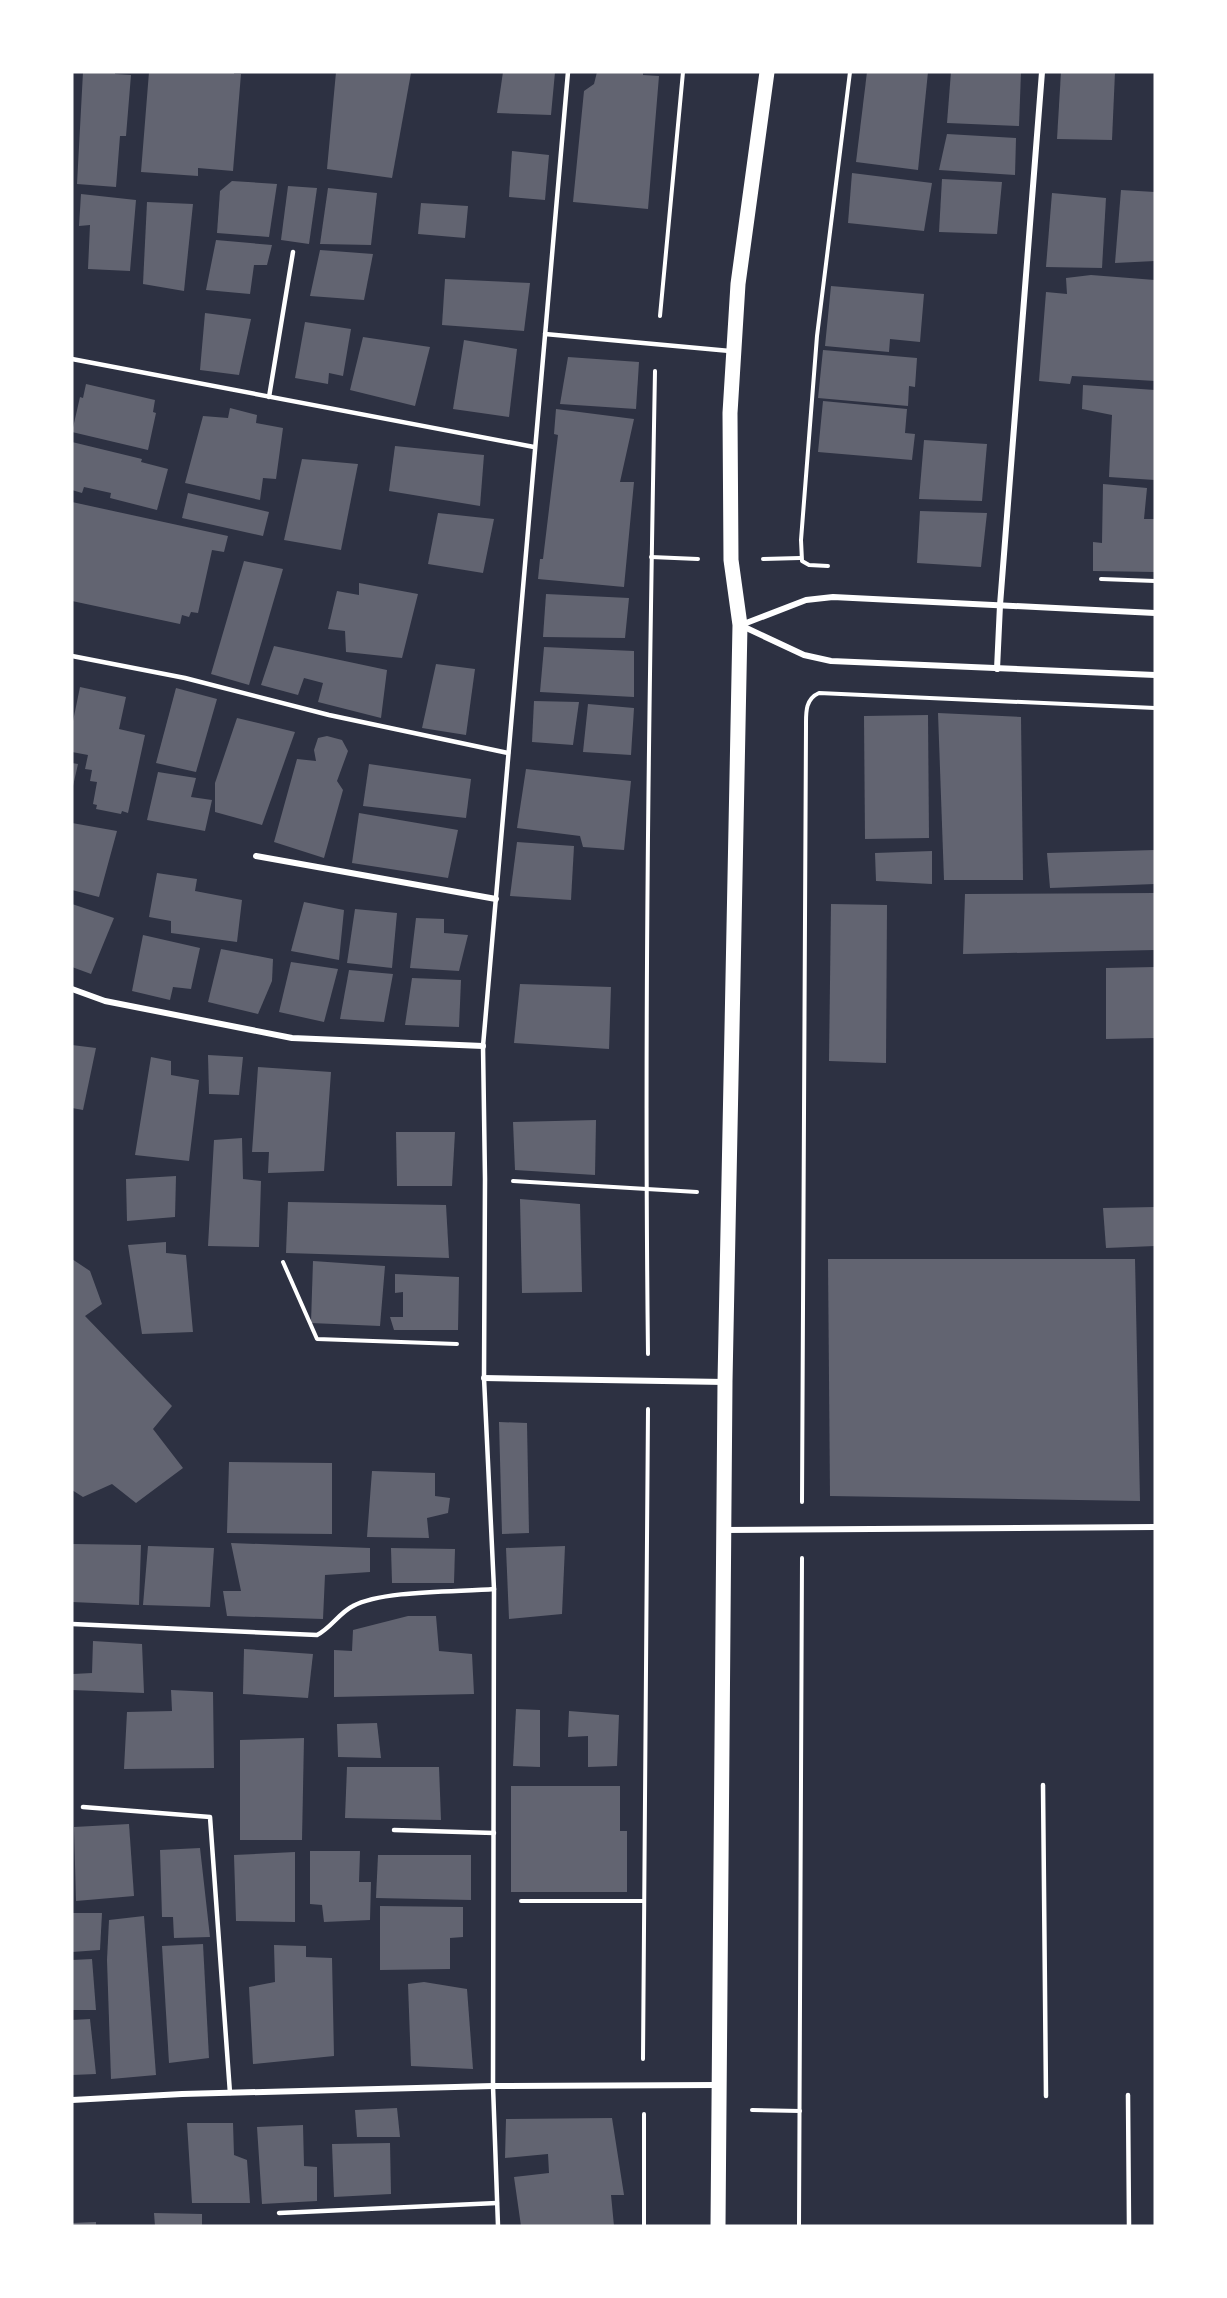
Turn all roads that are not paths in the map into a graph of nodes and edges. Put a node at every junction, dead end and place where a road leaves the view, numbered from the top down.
1 (568, 72) edge
2 (767, 72) edge
3 (1042, 72) edge
4 (293, 252) dead end
5 (544, 334) junction
6 (734, 351) junction
7 (72, 358) edge
8 (269, 397) junction
9 (534, 447) junction
10 (1000, 605) junction
11 (1155, 613) edge
12 (740, 625) junction
13 (72, 656) edge
14 (997, 669) junction
15 (1155, 675) edge
16 (508, 753) junction
17 (256, 856) dead end
18 (496, 900) junction
19 (72, 989) edge
20 (483, 1046) junction
21 (484, 1378) junction
22 (725, 1382) junction
23 (1155, 1527) edge
24 (724, 1530) junction
25 (494, 1589) junction
26 (72, 1624) edge
27 (1043, 1785) dead end
28 (83, 1807) dead end
29 (394, 1830) dead end
30 (494, 1833) junction
31 (718, 2085) junction
32 (493, 2086) junction
33 (230, 2093) junction
34 (1128, 2095) dead end
35 (1046, 2096) dead end
36 (72, 2100) edge
37 (497, 2203) junction
38 (279, 2213) dead end
39 (498, 2226) edge
40 (718, 2226) edge
41 (1129, 2226) edge

1 - 5 lane
2 - 6 main road
3 - 10 street
4 - 8 lane
5 - 6 lane
5 - 9 lane
6 - 12 main road
7 - 8 lane
8 - 9 lane
9 - 16 lane
10 - 11 street
10 - 12 street
10 - 14 street
12 - 14 street
12 - 22 main road
13 - 16 lane
14 - 15 street
16 - 18 lane
17 - 18 street
18 - 20 lane
19 - 20 street
20 - 21 lane
21 - 22 street
21 - 25 lane
22 - 24 main road
23 - 24 street
24 - 31 main road
25 - 26 lane
25 - 30 lane
27 - 35 lane
28 - 33 lane
29 - 30 lane
30 - 32 lane
31 - 32 street
31 - 40 main road
32 - 33 street
32 - 37 lane
33 - 36 street
34 - 41 lane
37 - 38 lane
37 - 39 lane

